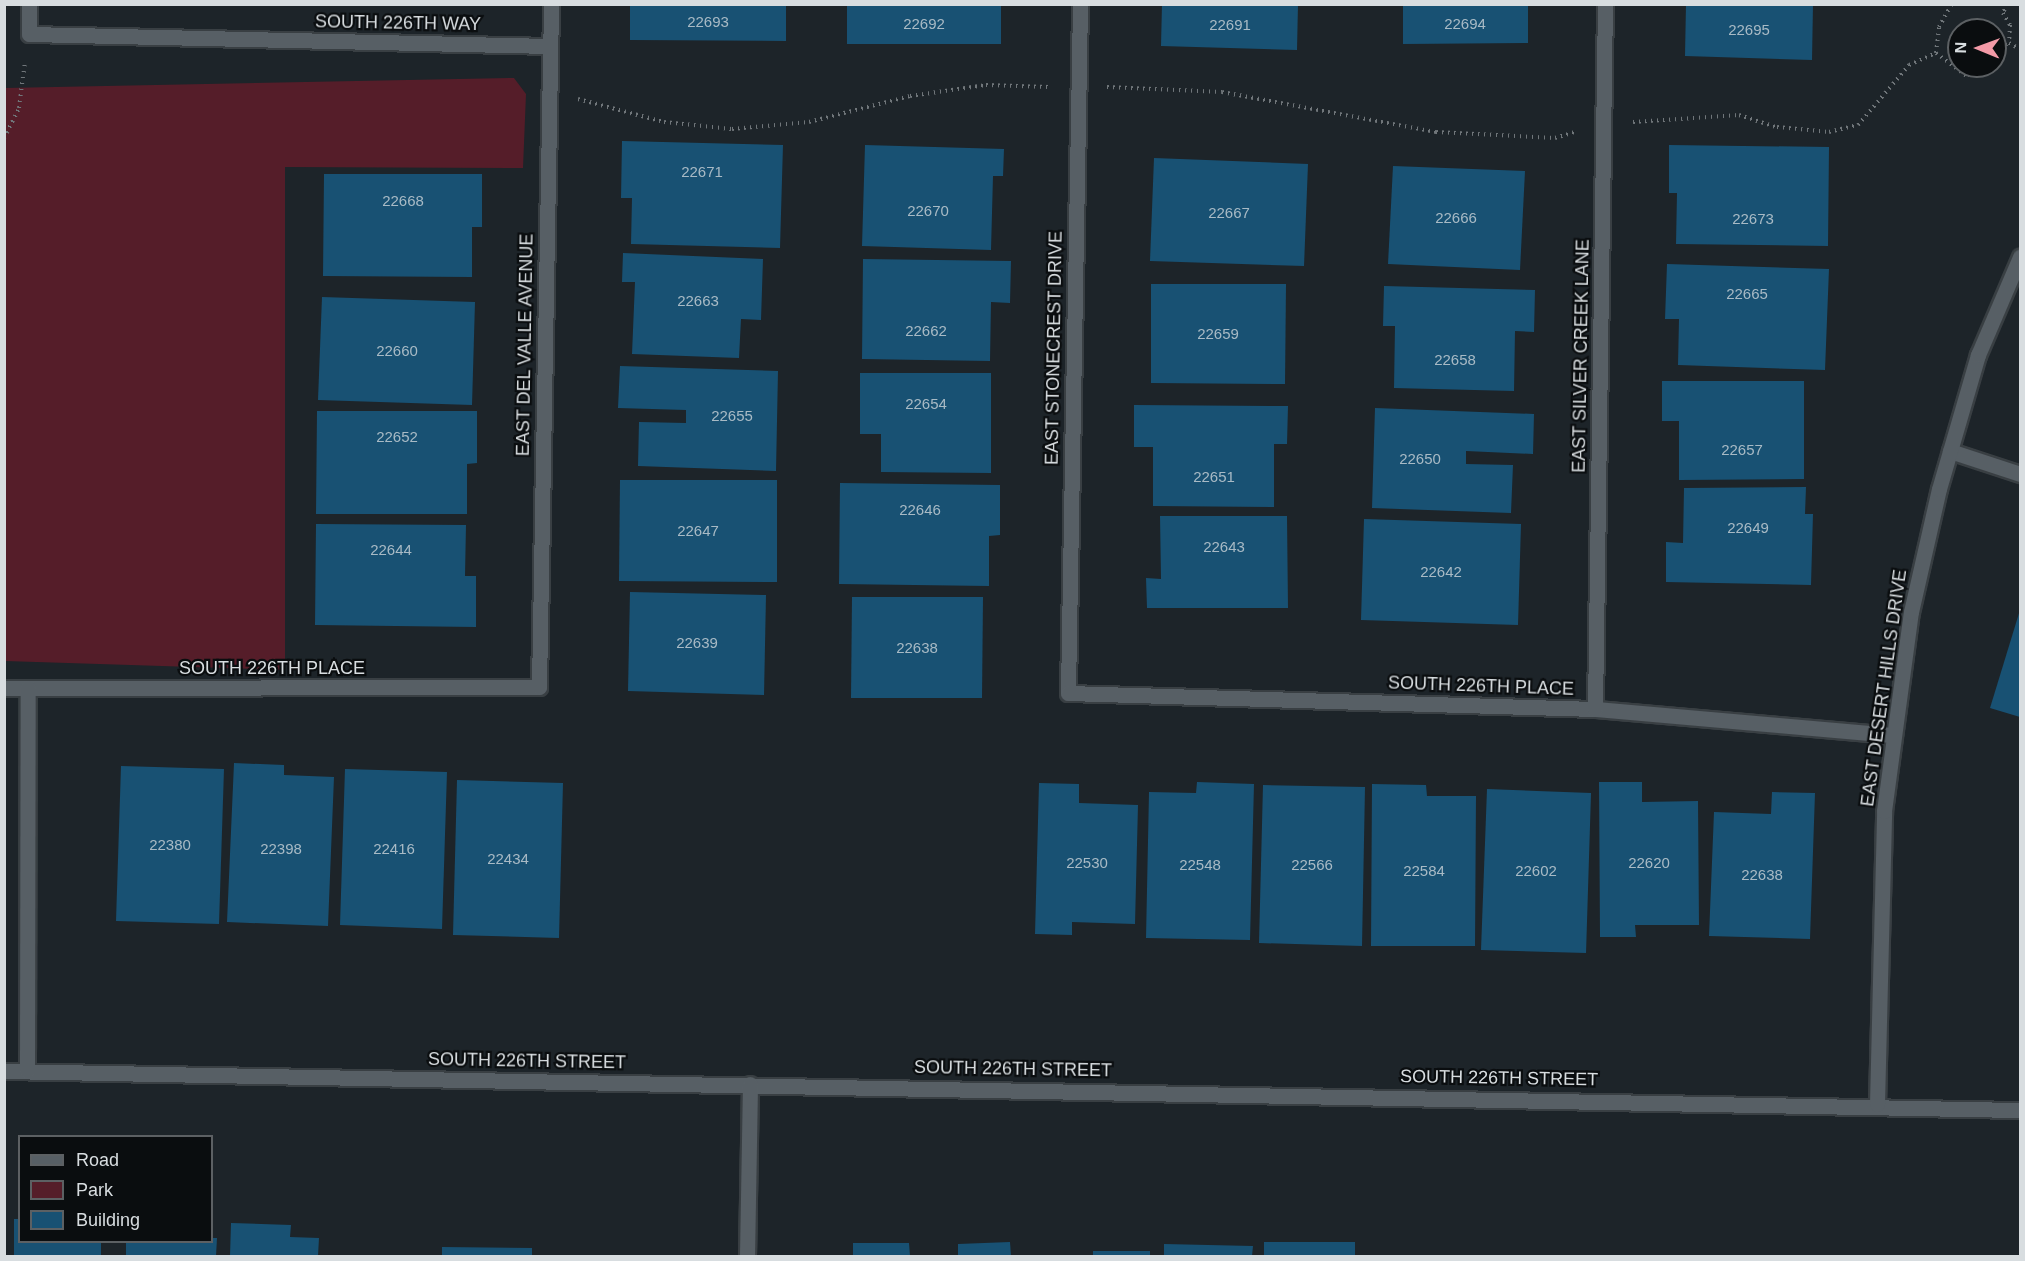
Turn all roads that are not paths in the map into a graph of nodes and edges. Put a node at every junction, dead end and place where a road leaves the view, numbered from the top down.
1 (29, 4) edge
2 (550, 4) edge
3 (1080, 4) edge
4 (1605, 4) edge
5 (550, 46) junction
6 (2020, 257) edge
7 (1950, 451) junction
8 (2020, 474) edge
9 (539, 687) joint
10 (4, 688) edge
11 (28, 688) junction
12 (1068, 693) joint
13 (1595, 709) junction
14 (1893, 735) junction
15 (4, 1071) edge
16 (27, 1071) junction
17 (750, 1084) junction
18 (1877, 1104) junction
19 (2020, 1110) edge
20 (747, 1257) edge

1 - 5 street, SOUTH 226TH WAY
2 - 5 street, EAST DEL VALLE AVENUE
3 - 12 street, EAST STONECREST DRIVE
4 - 13 street, EAST SILVER CREEK LANE
5 - 9 street, EAST DEL VALLE AVENUE
6 - 7 street, EAST DESERT HILLS DRIVE
7 - 8 street
7 - 14 street, EAST DESERT HILLS DRIVE
9 - 11 street, SOUTH 226TH PLACE
10 - 11 street, SOUTH 226TH PLACE
11 - 16 street
12 - 13 street, SOUTH 226TH PLACE
13 - 14 street, SOUTH 226TH PLACE
14 - 18 street, EAST DESERT HILLS DRIVE
15 - 16 street, SOUTH 226TH STREET
16 - 17 street, SOUTH 226TH STREET
17 - 18 street, SOUTH 226TH STREET
17 - 20 street
18 - 19 street, SOUTH 226TH STREET

